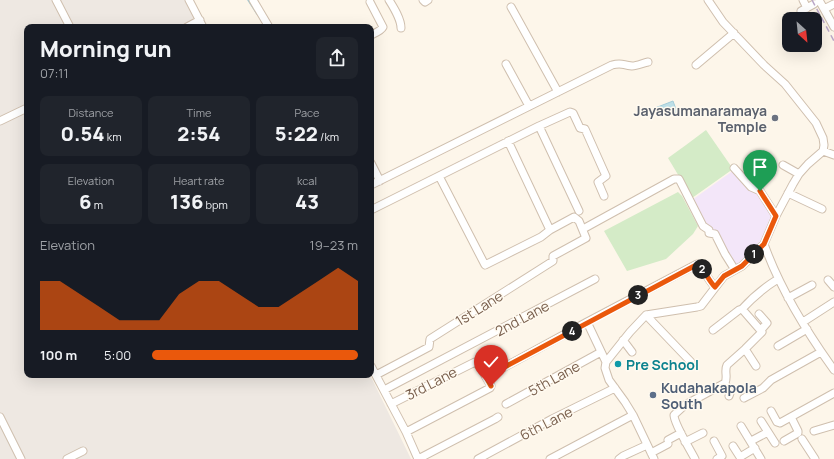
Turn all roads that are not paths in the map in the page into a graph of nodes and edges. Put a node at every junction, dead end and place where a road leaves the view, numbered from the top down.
1 (56, 0) edge
2 (189, 0) edge
3 (252, 0) edge
4 (390, 0) edge
5 (423, 0) edge
6 (428, 0) edge
7 (708, 0) edge
8 (803, 0) edge
9 (370, 1) edge
10 (817, 2) edge
11 (834, 4) edge
12 (511, 7) dead end
13 (824, 9) junction
14 (68, 24) edge
15 (201, 24) edge
16 (267, 24) edge
17 (834, 27) edge
18 (401, 28) dead end
19 (374, 34) edge
20 (734, 34) junction
21 (648, 62) dead end
22 (506, 64) dead end
23 (696, 65) dead end
24 (558, 92) junction
25 (529, 106) junction
26 (24, 110) edge
27 (0, 122) edge
28 (539, 126) junction
29 (508, 141) junction
30 (823, 151) junction
31 (834, 155) edge
32 (783, 165) dead end
33 (734, 168) dead end
34 (374, 169) edge
35 (799, 174) junction
36 (439, 176) junction
37 (380, 181) junction
38 (374, 184) edge
39 (788, 193) junction
40 (604, 196) dead end
41 (374, 208) edge
42 (822, 209) dead end
43 (579, 211) dead end
44 (776, 216) junction
45 (583, 228) junction
46 (550, 230) junction
47 (764, 244) junction
48 (735, 270) junction
49 (596, 279) dead end
50 (778, 279) junction
51 (828, 280) dead end
52 (812, 285) dead end
53 (715, 287) junction
54 (834, 287) edge
55 (788, 298) junction
56 (834, 302) edge
57 (742, 309) junction
58 (759, 314) dead end
59 (646, 315) junction
60 (587, 322) junction
61 (803, 322) junction
62 (807, 329) junction
63 (713, 330) dead end
64 (764, 332) junction
65 (624, 340) junction
66 (778, 346) dead end
67 (745, 349) junction
68 (601, 352) junction
69 (632, 352) dead end
70 (821, 352) junction
71 (606, 362) junction
72 (691, 362) dead end
73 (756, 366) dead end
74 (834, 370) edge
75 (374, 372) edge
76 (376, 376) junction
77 (486, 377) junction
78 (725, 383) junction
79 (615, 388) junction
80 (384, 390) junction
81 (834, 393) edge
82 (729, 396) dead end
83 (744, 398) dead end
84 (391, 404) junction
85 (506, 404) dead end
86 (770, 411) dead end
87 (633, 415) junction
88 (0, 417) edge
89 (498, 417) dead end
90 (791, 417) junction
91 (761, 421) dead end
92 (834, 425) edge
93 (741, 426) dead end
94 (814, 431) dead end
95 (406, 432) junction
96 (768, 432) junction
97 (681, 433) junction
98 (703, 433) dead end
99 (802, 439) dead end
100 (714, 441) dead end
101 (751, 441) junction
102 (784, 441) dead end
103 (686, 442) junction
104 (775, 443) dead end
105 (647, 445) junction
106 (733, 446) dead end
107 (755, 448) junction
108 (83, 450) dead end
109 (652, 456) edge
110 (21, 459) edge
111 (67, 459) edge
112 (418, 459) edge
113 (478, 459) edge
114 (550, 459) edge
115 (619, 459) edge
116 (695, 459) edge
117 (717, 459) edge
118 (761, 459) edge
119 (815, 459) edge

1 - 14 street
2 - 15 street
3 - 16 street
4 - 18 street
5 - 6 street
7 - 20 street
8 - 10 street
9 - 19 street
10 - 13 street
11 - 13 street
12 - 24 street
13 - 17 street
20 - 23 street
20 - 30 street
21 - 24 street
22 - 25 street
24 - 25 street
25 - 37 street
26 - 27 street
28 - 29 street
28 - 40 street
28 - 43 street
29 - 36 street
29 - 46 street
30 - 31 street
30 - 35 street
32 - 35 street
33 - 44 street
34 - 37 street
35 - 39 street
36 - 41 street
36 - 46 street
37 - 38 street
39 - 42 street
39 - 44 street
44 - 47 street
45 - 46 street
45 - 48 street
45 - 76 street, 1st Lane
47 - 48 street
47 - 50 street
48 - 53 street
49 - 80 street, 2nd Lane
50 - 55 street
50 - 57 street
51 - 54 street
52 - 55 street
53 - 59 street
53 - 60 street
55 - 61 street
56 - 61 street
57 - 63 street
57 - 64 street
58 - 64 street
59 - 65 street
59 - 72 street
60 - 68 street
60 - 77 street
61 - 62 street
62 - 66 street
62 - 70 street
64 - 67 street
65 - 69 street
65 - 71 street
67 - 73 street
67 - 78 street
68 - 71 street
68 - 85 street, 5th Lane
70 - 74 street
70 - 83 street
71 - 79 street
75 - 76 street
76 - 80 street
77 - 84 street, 3rd Lane
77 - 95 street
78 - 82 street
78 - 97 street
79 - 87 street
79 - 113 street, 6th Lane
80 - 84 street
81 - 90 street
84 - 95 street
86 - 90 street
87 - 105 street
87 - 114 street
88 - 110 street
89 - 112 street
90 - 102 street
91 - 96 street
92 - 94 street
93 - 101 street
95 - 112 street
96 - 101 street
96 - 104 street
97 - 103 street
97 - 109 street
98 - 103 street
99 - 119 street
100 - 117 street
101 - 107 street
103 - 116 street
105 - 109 street
105 - 115 street
106 - 107 street
107 - 118 street
108 - 111 street

